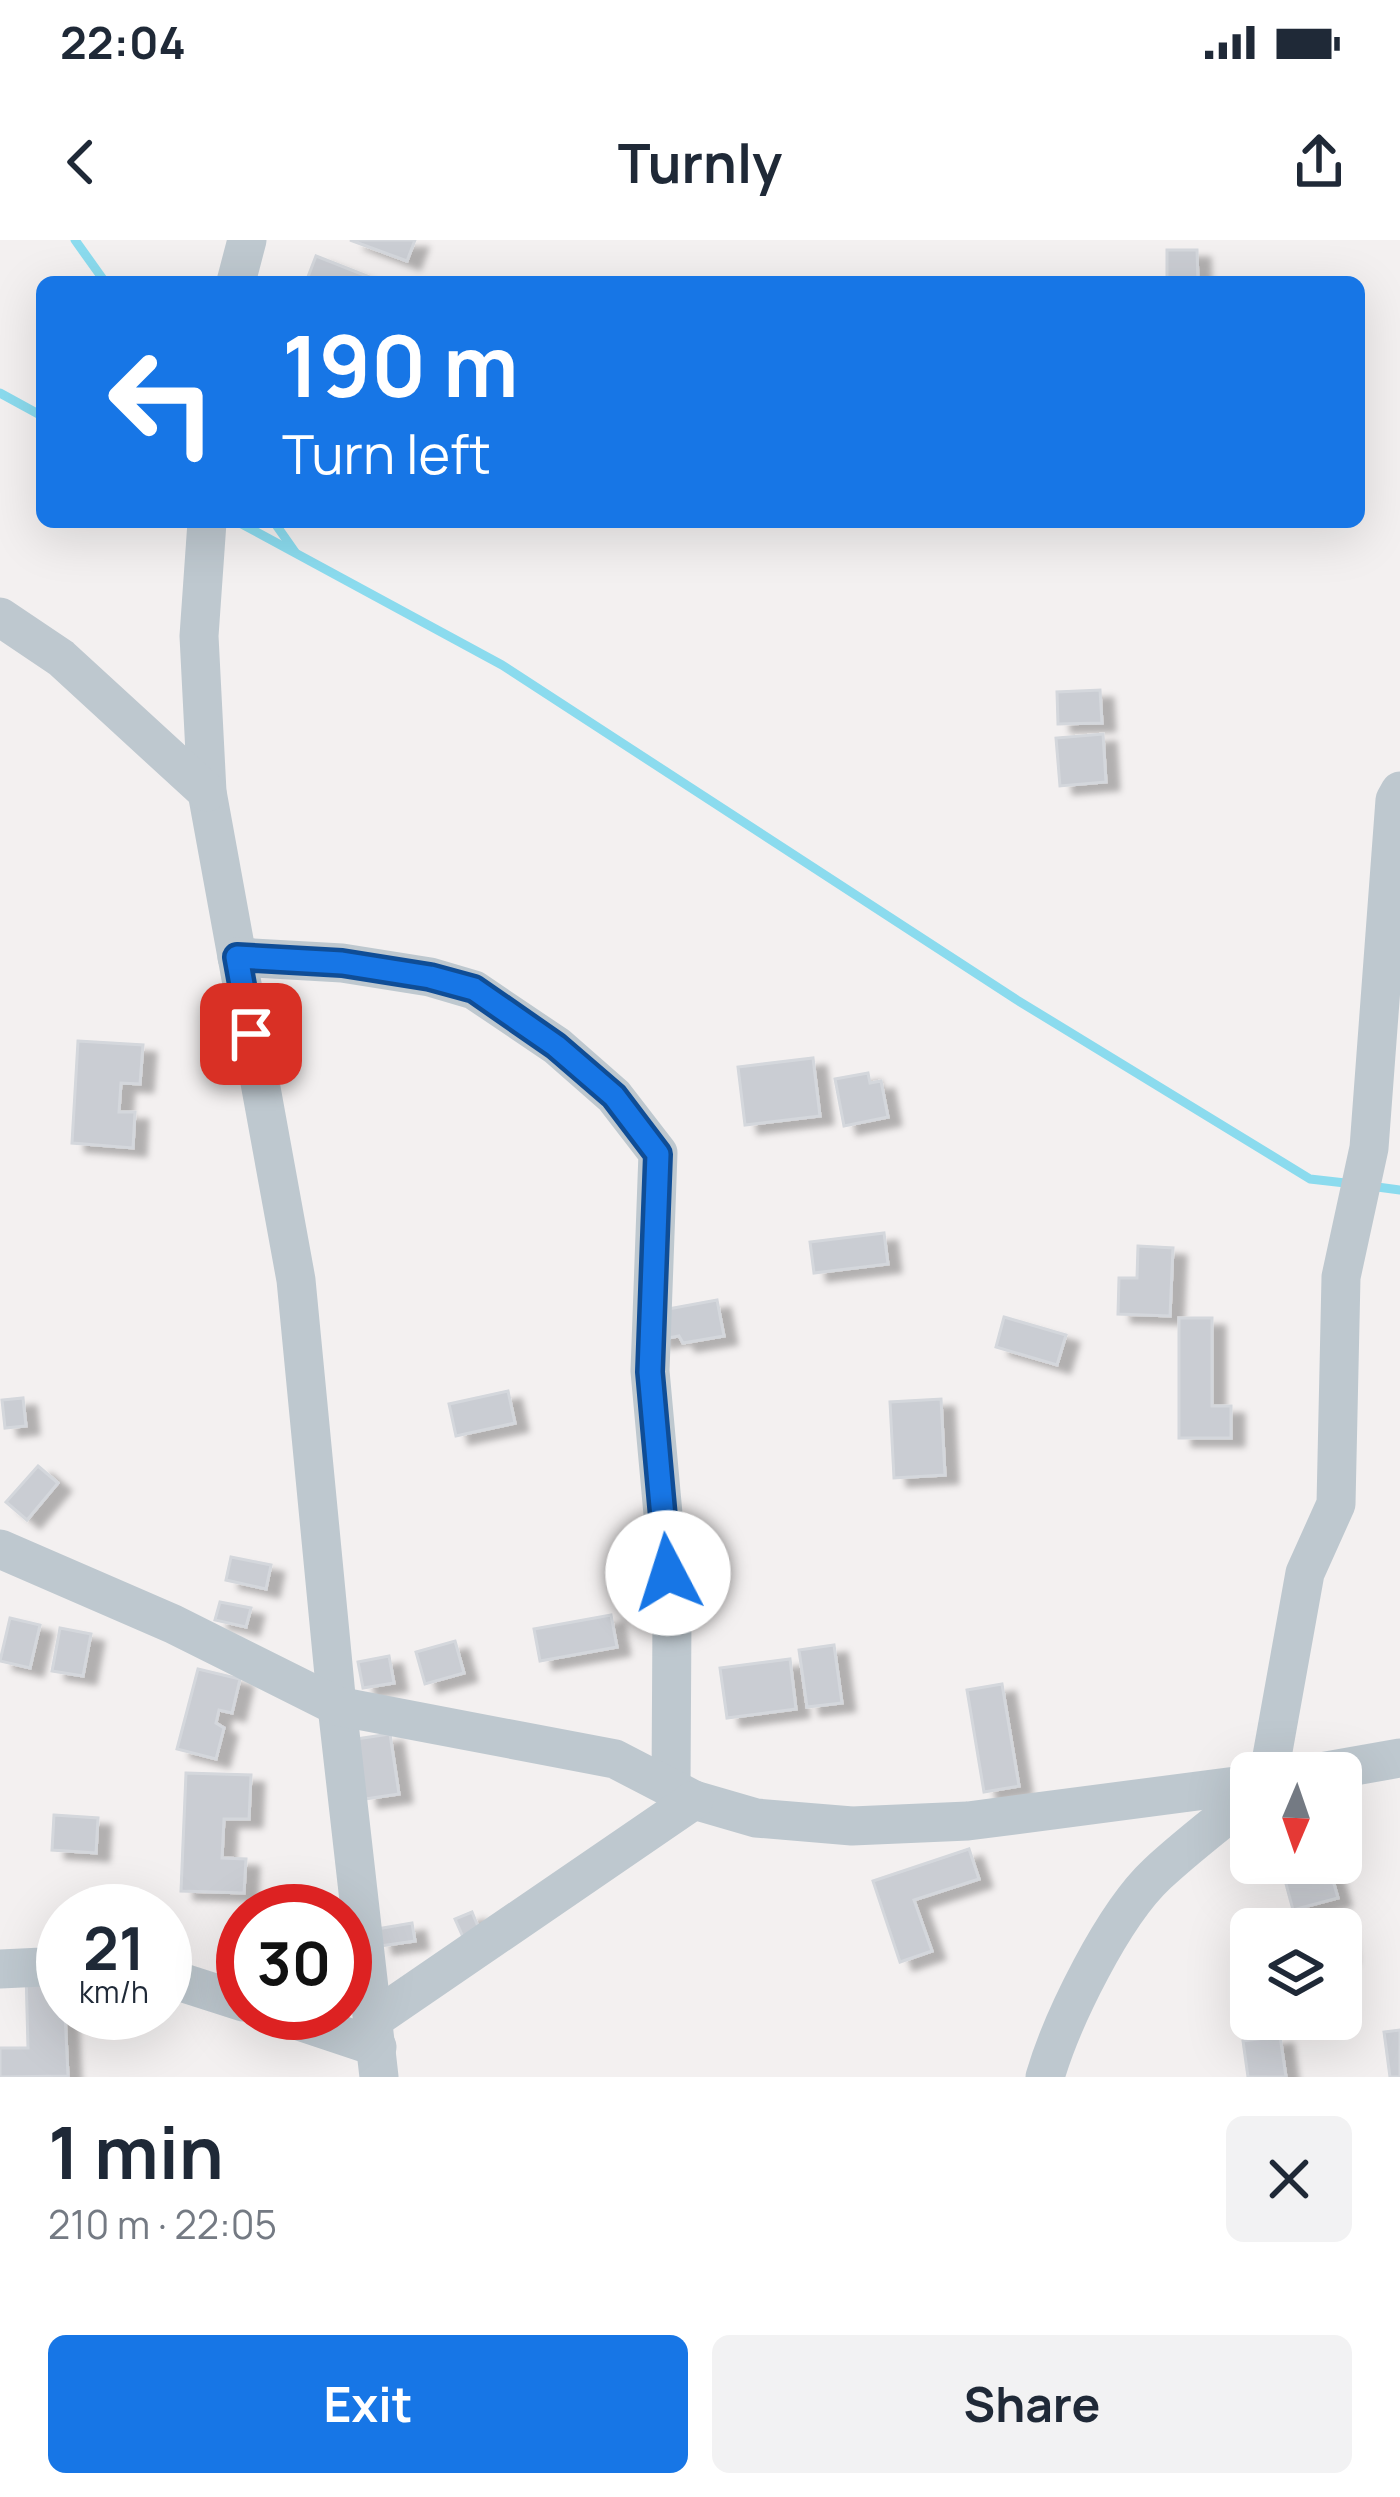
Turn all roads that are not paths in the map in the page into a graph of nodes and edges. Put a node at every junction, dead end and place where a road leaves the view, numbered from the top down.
1 (247, 240) edge
2 (238, 276) edge
3 (207, 528) edge
4 (0, 617) edge
5 (1400, 791) edge
6 (207, 792) junction
7 (237, 957) junction
8 (1384, 1138) edge
9 (0, 1549) edge
10 (337, 1706) junction
11 (1273, 1752) edge
12 (1400, 1758) edge
13 (1362, 1765) edge
14 (1230, 1787) edge
15 (682, 1794) junction
16 (1230, 1813) edge
17 (36, 1967) edge
18 (0, 1969) edge
19 (377, 2048) edge
20 (1045, 2077) edge

1 - 2 street
3 - 6 street
4 - 6 street
5 - 8 street
6 - 7 street
7 - 10 street
7 - 15 street
8 - 11 street
9 - 10 street
10 - 15 street
10 - 19 street
12 - 13 street
14 - 15 street
15 - 19 street
16 - 20 street
17 - 18 street

